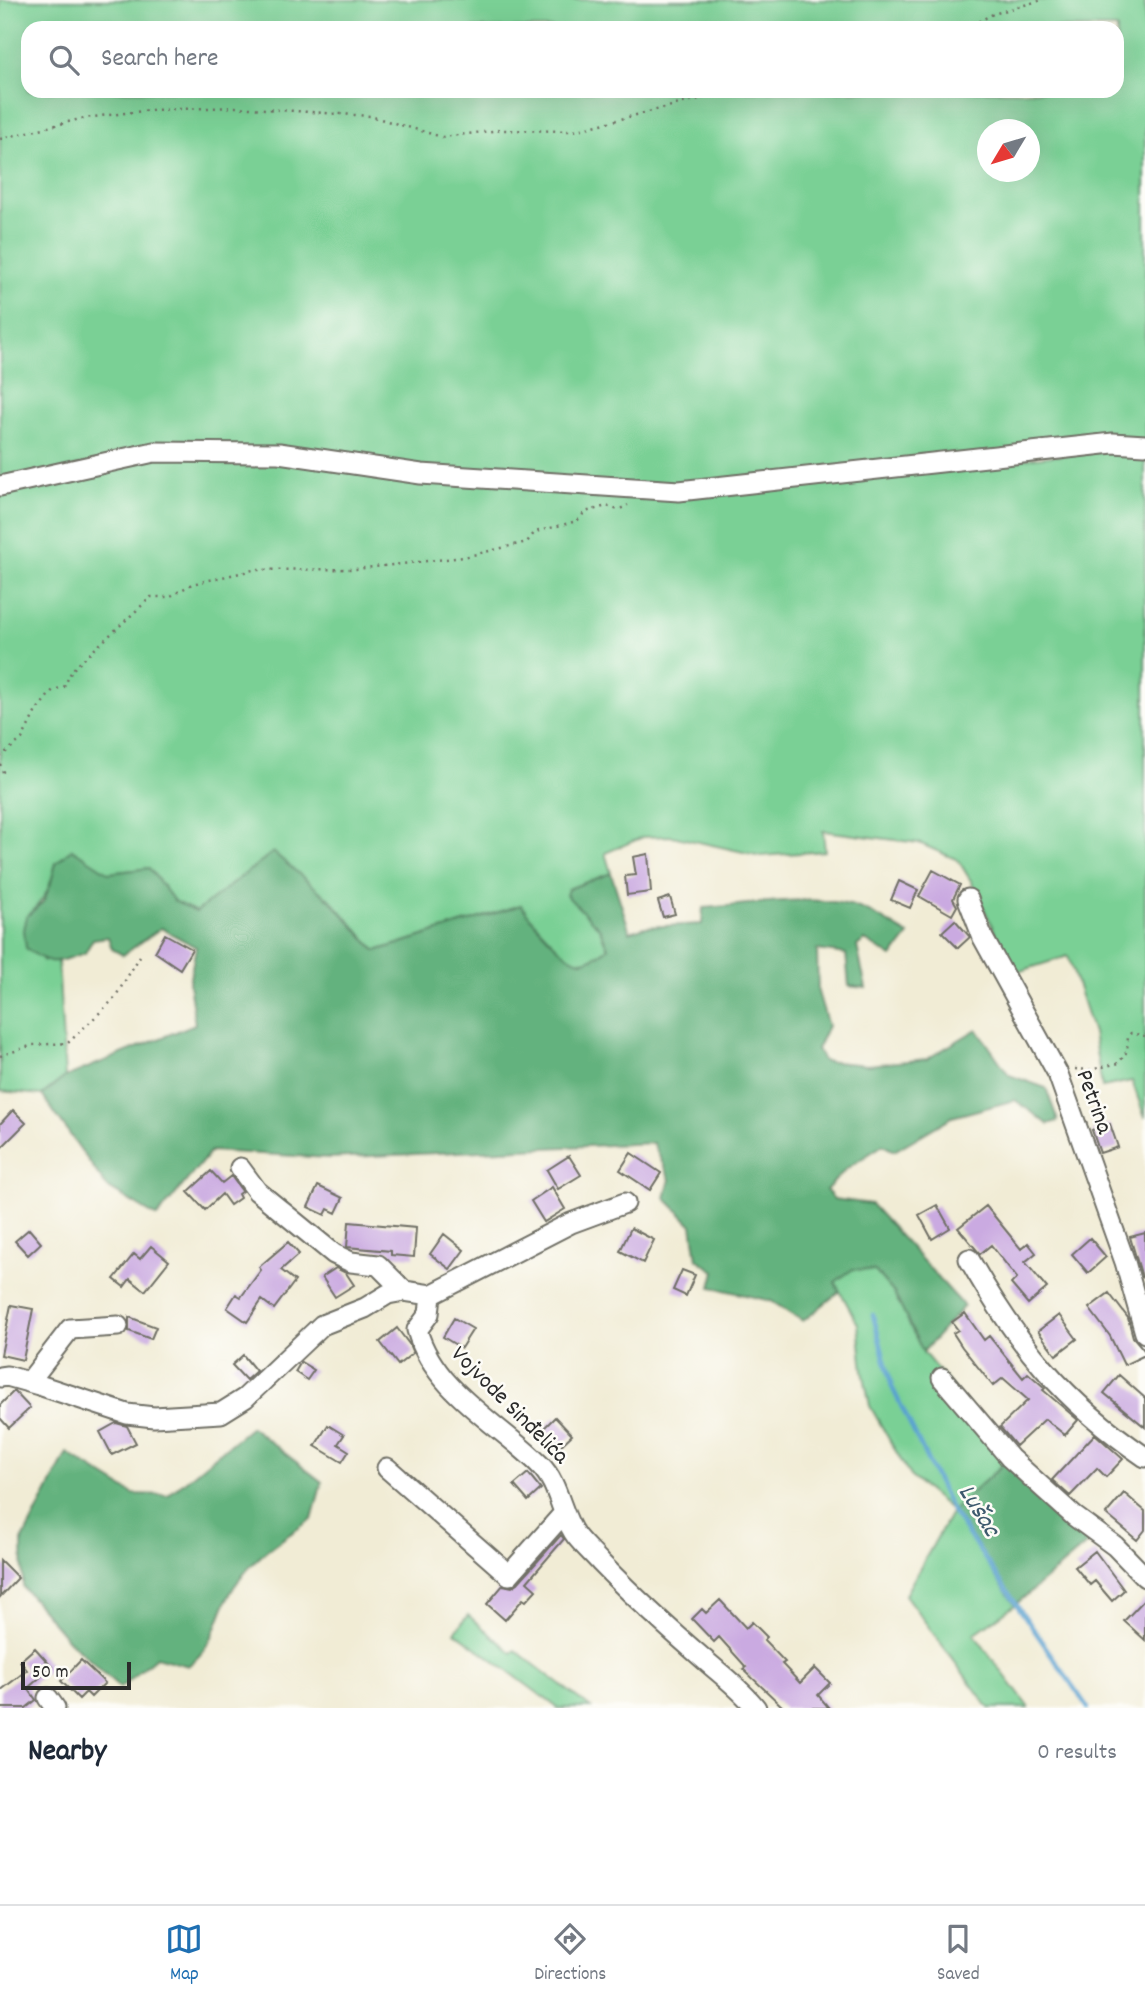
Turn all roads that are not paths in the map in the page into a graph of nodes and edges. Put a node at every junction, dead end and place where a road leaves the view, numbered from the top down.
1 (1145, 445) edge
2 (0, 486) edge
3 (968, 899) dead end
4 (240, 1168) dead end
5 (625, 1203) dead end
6 (969, 1259) dead end
7 (404, 1291) junction
8 (431, 1295) junction
9 (118, 1326) dead end
10 (1145, 1333) edge
11 (0, 1377) edge
12 (942, 1378) dead end
13 (29, 1382) junction
14 (1145, 1457) edge
15 (387, 1468) dead end
16 (564, 1513) junction
17 (1145, 1577) edge
18 (756, 1708) edge

1 - 2 street
3 - 10 street, Petrina
4 - 7 street
5 - 8 street
6 - 14 street
7 - 8 street
7 - 13 street
8 - 16 street, Vojvode Sinđelića
9 - 13 street
11 - 13 street
12 - 17 street
15 - 16 street
16 - 18 street, Vojvode Sinđelića

